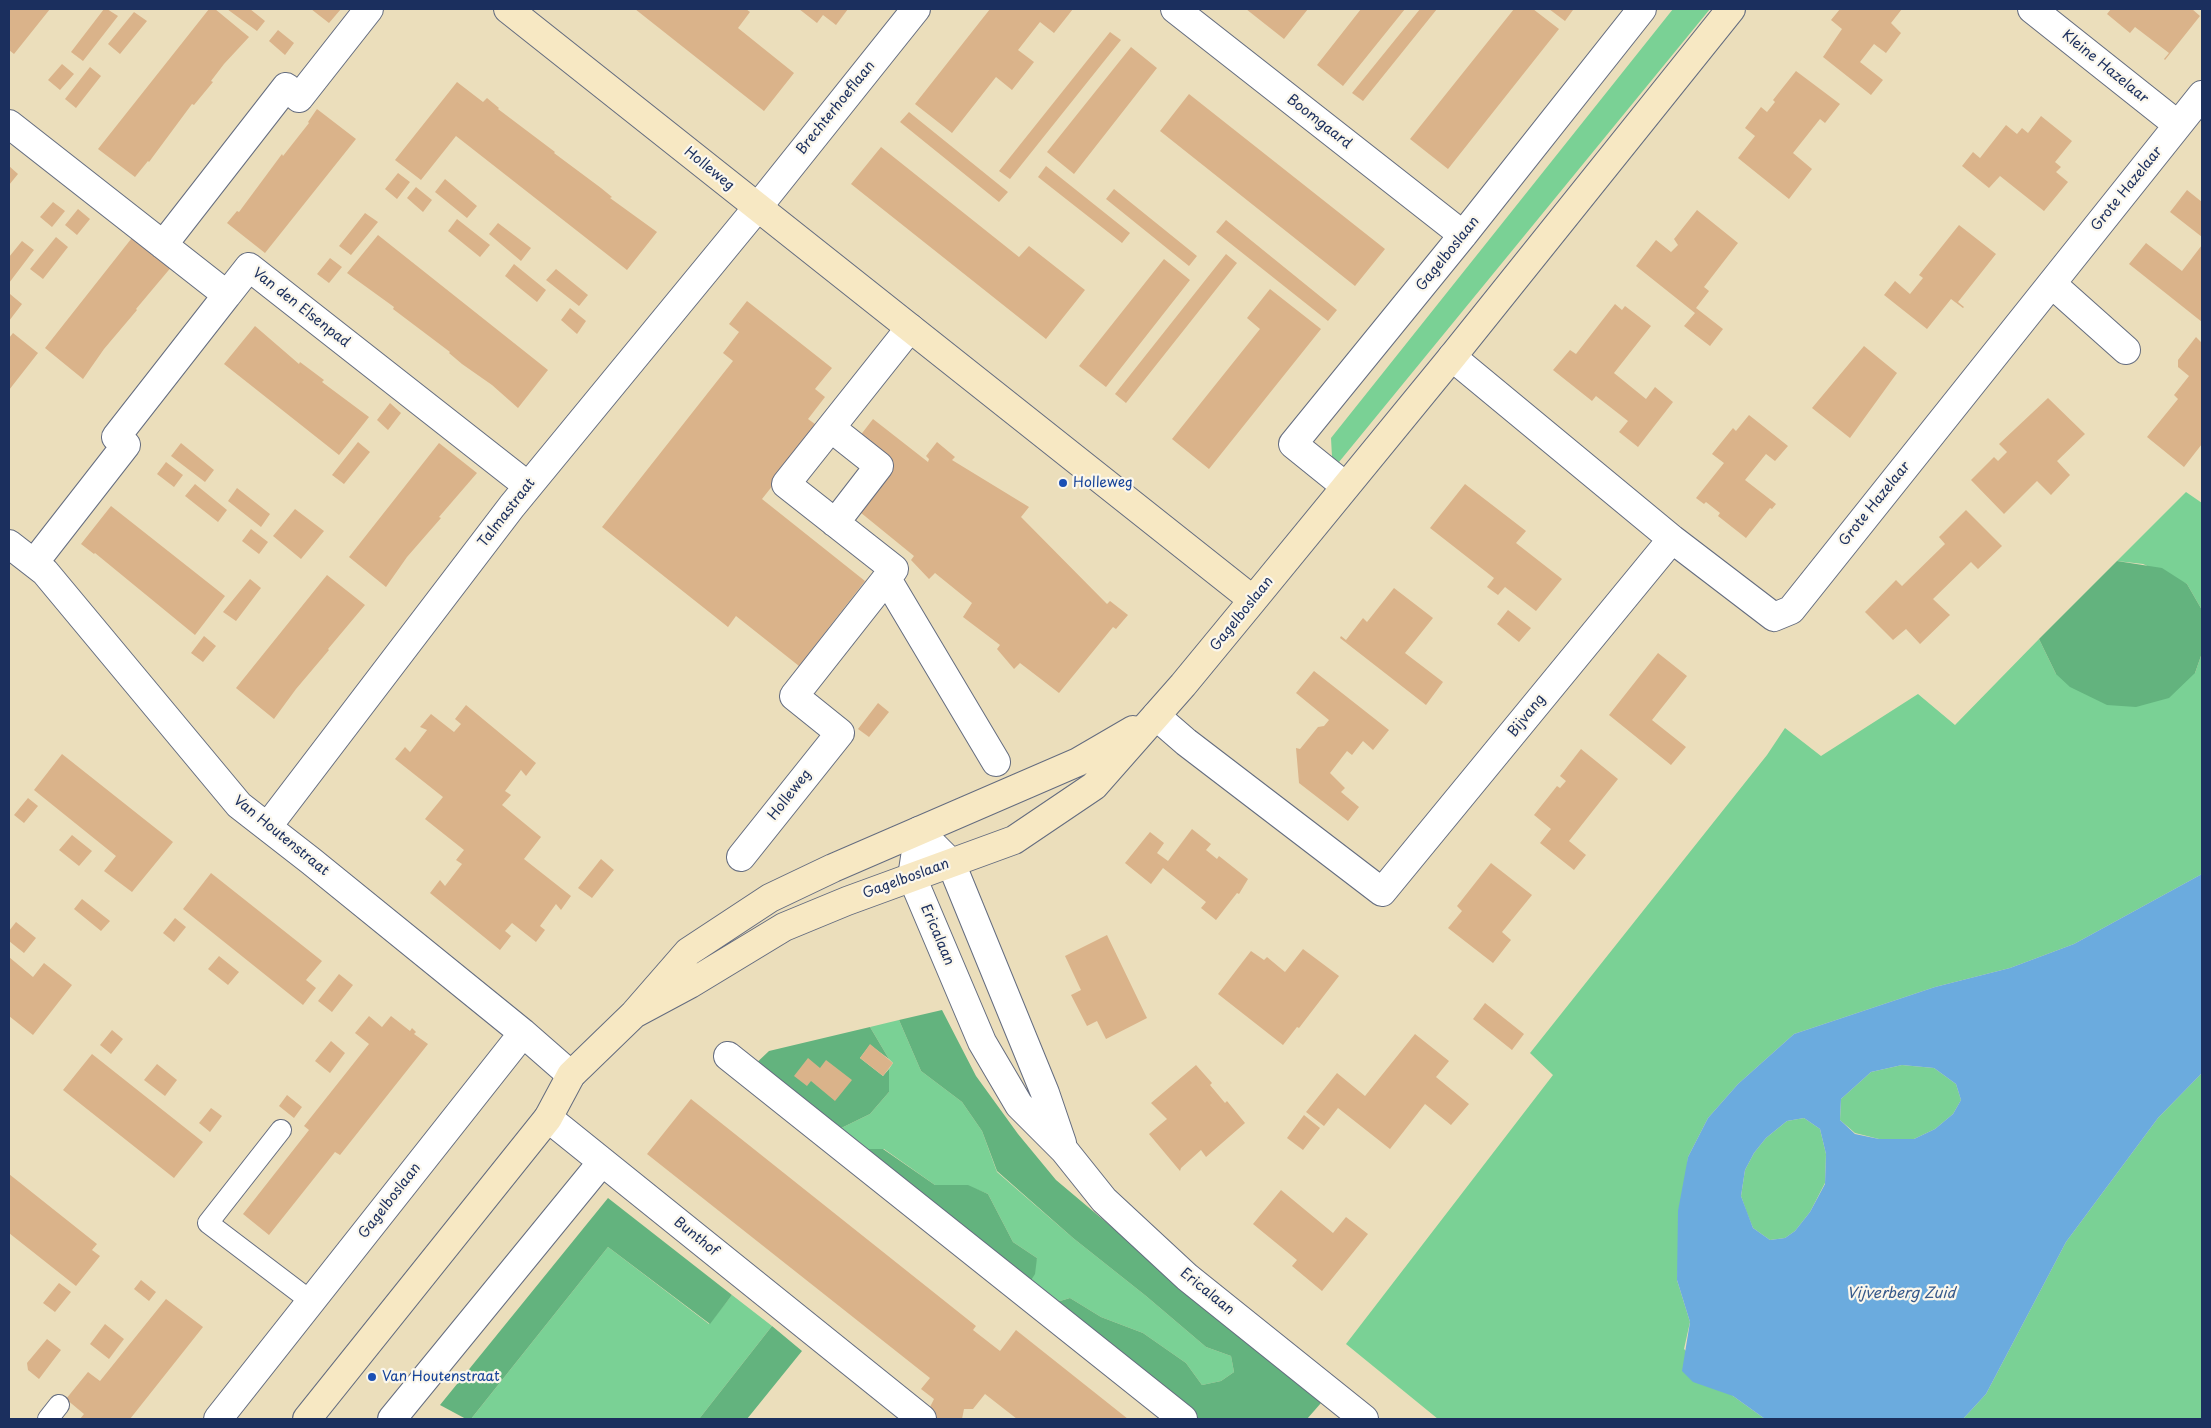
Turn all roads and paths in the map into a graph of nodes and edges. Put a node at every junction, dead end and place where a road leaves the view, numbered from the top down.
1 (369, 9) edge
2 (508, 9) edge
3 (916, 9) edge
4 (1175, 9) edge
5 (1642, 9) edge
6 (1732, 9) edge
7 (2032, 9) edge
8 (2202, 95) edge
9 (9, 124) edge
10 (2178, 125) junction
11 (757, 208) junction
12 (1464, 236) junction
13 (163, 245) junction
14 (2052, 284) junction
15 (227, 295) junction
16 (910, 328) junction
17 (2126, 350) dead end
18 (1452, 357) junction
19 (831, 428) junction
20 (528, 486) junction
21 (1345, 486) junction
22 (835, 522) junction
23 (1672, 540) junction
24 (9, 544) edge
25 (34, 563) junction
26 (887, 579) junction
27 (1253, 600) junction
28 (1156, 716) junction
29 (996, 762) dead end
30 (268, 826) junction
31 (919, 831) junction
32 (742, 857) dead end
33 (951, 863) junction
34 (912, 877) junction
35 (634, 1014) junction
36 (523, 1033) junction
37 (728, 1056) dead end
38 (570, 1075) junction
39 (548, 1118) junction
40 (281, 1130) dead end
41 (1064, 1150) junction
42 (602, 1162) junction
43 (312, 1302) junction
44 (1336, 1411) edge
45 (218, 1419) edge
46 (307, 1419) edge
47 (392, 1419) edge
48 (922, 1419) edge
49 (1183, 1419) edge
50 (1364, 1419) edge

1 - 13 street
2 - 11 street, Holleweg
3 - 11 street, Brechterhoeflaan
4 - 12 street, Boomgaard
5 - 12 street, Gagelboslaan
6 - 18 street, Gagelboslaan
7 - 10 street, Kleine Hazelaar
8 - 10 street, Grote Hazelaar
9 - 13 street
10 - 14 street, Grote Hazelaar
11 - 16 street, Holleweg
11 - 20 street, Talmastraat
12 - 21 street, Gagelboslaan
13 - 15 street
14 - 17 street
14 - 23 street, Grote Hazelaar
15 - 20 street, Van den Elsenpad
15 - 25 street
16 - 19 street
16 - 27 street, Holleweg
18 - 21 street, Gagelboslaan
18 - 23 street
19 - 22 street
19 - 22 street
20 - 30 street, Talmastraat
21 - 27 street, Gagelboslaan
22 - 26 street
23 - 28 street, Bijvang
24 - 25 street, Van Houtenstraat
25 - 30 street, Van Houtenstraat
26 - 29 street
26 - 32 street, Holleweg
27 - 28 street, Gagelboslaan
28 - 31 street, Gagelboslaan
28 - 33 street, Gagelboslaan
30 - 36 street, Van Houtenstraat
31 - 33 street, Ericalaan
31 - 34 street
31 - 35 street, Gagelboslaan
33 - 34 street, Gagelboslaan
33 - 41 street, Ericalaan
34 - 35 street, Gagelboslaan
34 - 41 street, Ericalaan
35 - 38 street, Gagelboslaan
36 - 38 street
36 - 43 street, Gagelboslaan
37 - 49 street
38 - 39 street, Gagelboslaan
39 - 42 street, Bunthof
39 - 46 street, Gagelboslaan
40 - 43 lane
41 - 44 street, Ericalaan
42 - 47 street
42 - 48 street, Bunthof
43 - 45 street, Gagelboslaan
44 - 50 street, Ericalaan

